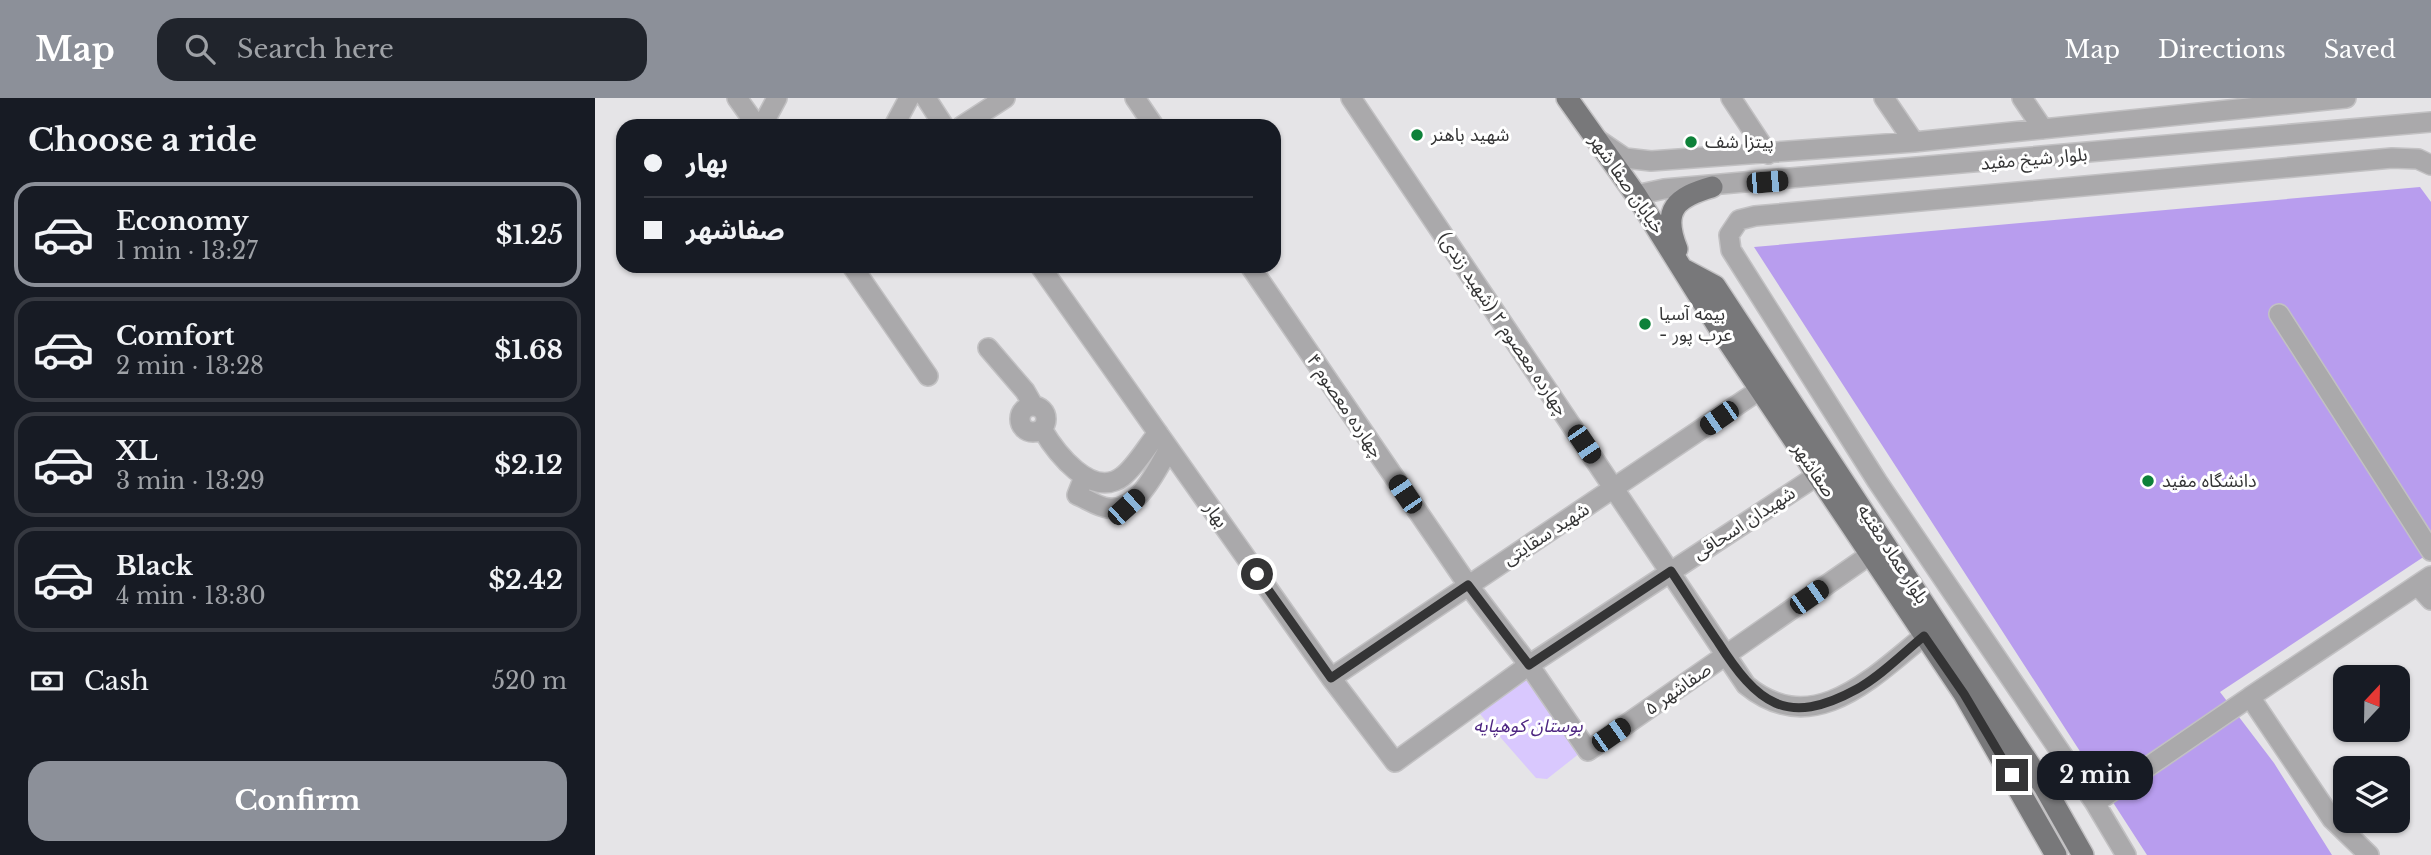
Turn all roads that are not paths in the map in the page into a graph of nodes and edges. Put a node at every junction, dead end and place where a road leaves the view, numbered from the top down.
1 (737, 98) edge
2 (777, 98) edge
3 (909, 98) edge
4 (926, 98) edge
5 (1005, 98) edge
6 (1135, 98) edge
7 (1351, 98) edge
8 (1567, 98) edge
9 (1731, 98) edge
10 (1884, 98) edge
11 (2022, 98) edge
12 (2346, 98) edge
13 (2234, 104) edge
14 (754, 119) edge
15 (764, 119) edge
16 (898, 119) edge
17 (940, 119) edge
18 (973, 119) edge
19 (1149, 119) edge
20 (2431, 122) edge
21 (2043, 129) junction
22 (1591, 133) junction
23 (1914, 142) junction
24 (1768, 154) junction
25 (1651, 161) junction
26 (2431, 165) edge
27 (1712, 187) junction
28 (1664, 190) junction
29 (1636, 195) junction
30 (1685, 270) junction
31 (857, 273) edge
32 (1045, 273) edge
33 (1255, 273) edge
34 (2279, 314) dead end
35 (988, 348) dead end
36 (928, 376) dead end
37 (1761, 389) junction
38 (1163, 441) junction
39 (1818, 475) junction
40 (1084, 477) junction
41 (1615, 490) junction
42 (2431, 551) edge
43 (1871, 554) junction
44 (1671, 571) junction
45 (2424, 580) edge
46 (1468, 585) junction
47 (2431, 600) edge
48 (1924, 636) junction
49 (1726, 655) junction
50 (1529, 665) junction
51 (1331, 678) junction
52 (2250, 697) junction
53 (1588, 751) joint
54 (1395, 762) joint
55 (2095, 803) junction
56 (2056, 855) edge
57 (2083, 855) edge
58 (2126, 855) edge
59 (2369, 855) edge

1 - 14 street
2 - 15 street
3 - 16 street
4 - 17 street
5 - 18 street
6 - 19 street
7 - 41 street, چهارده معصوم ۲ (شهید زندی)
8 - 22 main road, خیابان صفا شهر
9 - 24 street
10 - 23 street
11 - 21 street
12 - 13 street, بلوار شیخ مفید
13 - 21 street, بلوار شیخ مفید
20 - 27 street, بلوار شیخ مفید
21 - 23 street, بلوار شیخ مفید
22 - 25 street, بلوار شیخ مفید
22 - 29 main road, خیابان صفا شهر
23 - 24 street, بلوار شیخ مفید
24 - 25 street, بلوار شیخ مفید
25 - 28 street
26 - 55 street
27 - 28 street, بلوار شیخ مفید
27 - 30 main road
28 - 29 street, بلوار شیخ مفید
29 - 30 main road, خیابان صفا شهر
30 - 37 main road, صفاشهر
30 - 57 main road, بلوار عماد مغنیه
31 - 36 street
32 - 38 street, بهار
33 - 46 street, چهارده معصوم ۴
34 - 42 street
35 - 40 street
37 - 39 main road, صفاشهر
37 - 41 street, شهید سقایتی
38 - 40 street
38 - 40 street
38 - 51 street, بهار
39 - 43 main road, صفاشهر
39 - 44 street, شهیدان اسحاقی
41 - 44 street, چهارده معصوم ۲ (شهید زندی)
41 - 46 street, شهید سقایتی
43 - 48 main road, صفاشهر
43 - 49 street, صفاشهر ۵
44 - 49 street, چهارده معصوم ۲ (شهید زندی)
44 - 50 street, شهیدان اسحاقی
45 - 47 street
45 - 52 street
46 - 50 street, چهارده معصوم ۴
46 - 51 street, شهید سقایتی
48 - 49 street, چهارده معصوم ۲ (شهید زندی)
48 - 56 main road, صفاشهر
49 - 53 street, صفاشهر ۵
50 - 53 street, چهارده معصوم ۴
50 - 54 street, شهیدان اسحاقی
51 - 54 street, بهار
52 - 55 street
52 - 59 street
55 - 58 street

